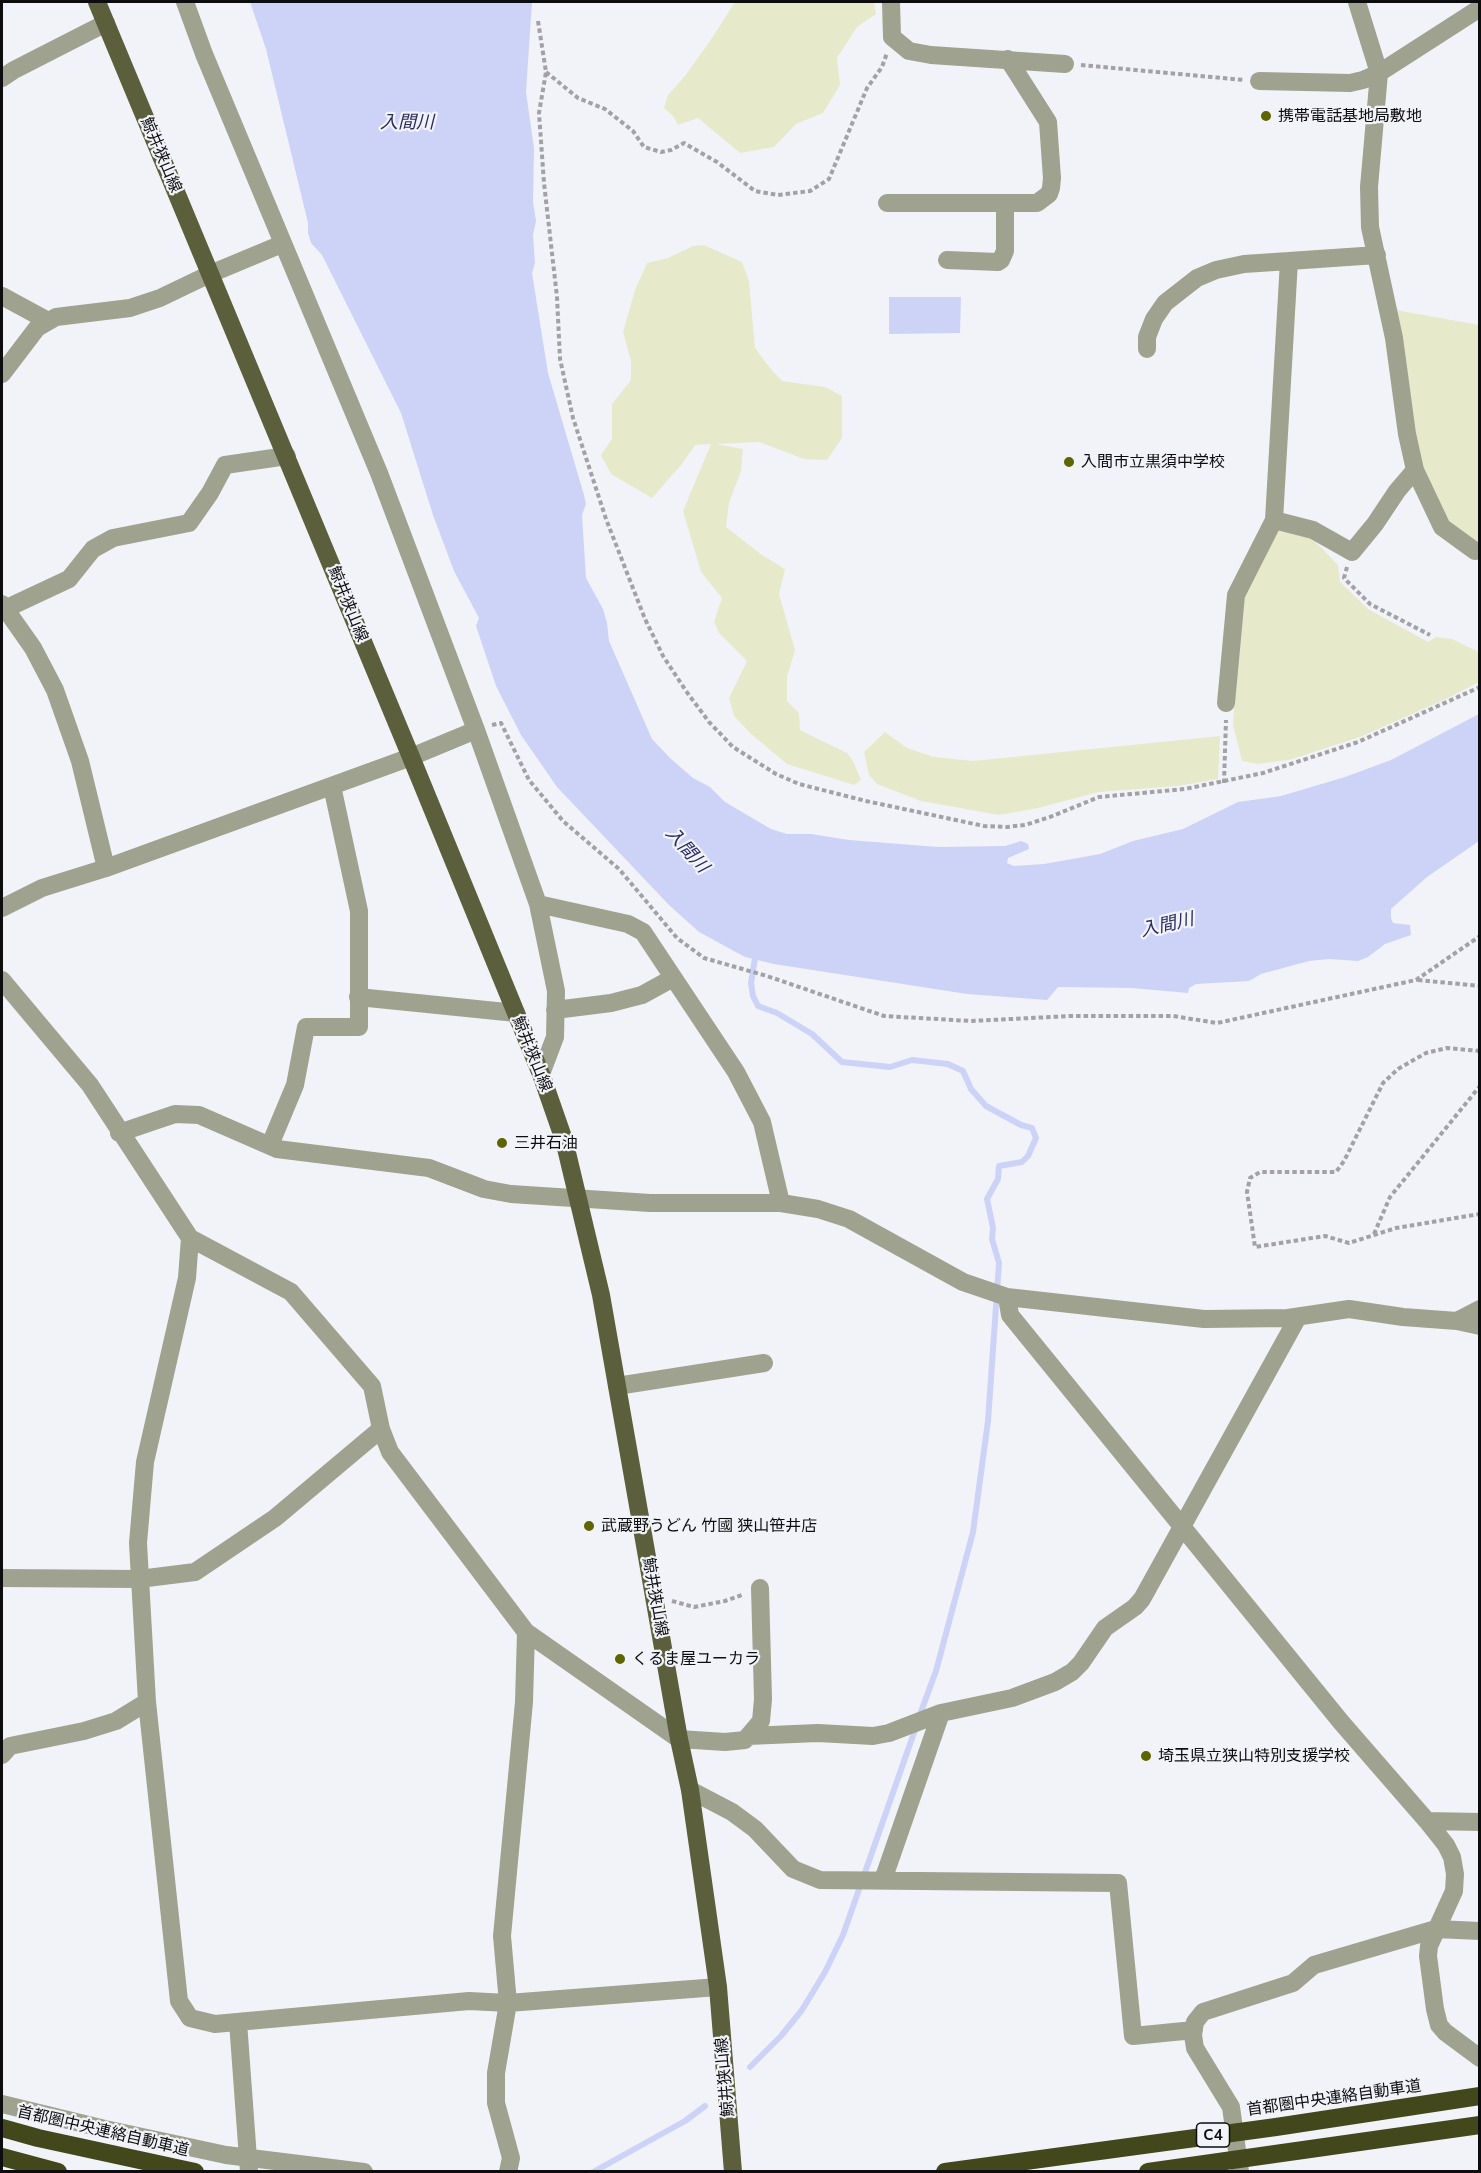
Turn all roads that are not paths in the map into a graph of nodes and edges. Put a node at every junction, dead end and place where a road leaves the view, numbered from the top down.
1 (97, 2) edge
2 (185, 2) edge
3 (891, 2) edge
4 (1356, 2) edge
5 (1479, 8) edge
6 (106, 23) junction
7 (1008, 59) junction
8 (1065, 64) road end
9 (1379, 73) junction
10 (2, 78) edge
11 (1259, 81) road end
12 (887, 203) dead end
13 (1005, 203) junction
14 (282, 244) junction
15 (1377, 255) junction
16 (947, 260) dead end
17 (1289, 261) junction
18 (210, 274) junction
19 (2, 296) edge
20 (48, 321) junction
21 (1147, 349) dead end
22 (2, 374) edge
23 (287, 456) junction
24 (1415, 470) junction
25 (1274, 520) junction
26 (1475, 551) dead end
27 (3, 607) edge
28 (1226, 703) road end
29 (476, 730) junction
30 (411, 757) junction
31 (332, 786) junction
32 (106, 868) junction
33 (538, 904) junction
34 (2, 908) edge
35 (673, 978) junction
36 (2, 980) edge
37 (358, 997) junction
38 (555, 1010) junction
39 (516, 1013) junction
40 (541, 1074) junction
41 (119, 1133) junction
42 (270, 1145) junction
43 (579, 1197) junction
44 (781, 1203) junction
45 (190, 1238) junction
46 (1007, 1297) junction
47 (1479, 1309) edge
48 (1298, 1317) junction
49 (1457, 1321) junction
50 (1479, 1326) edge
51 (764, 1363) dead end
52 (618, 1386) junction
53 (381, 1429) junction
54 (1182, 1527) junction
55 (2, 1578) edge
56 (139, 1579) junction
57 (760, 1588) road end
58 (526, 1632) junction
59 (147, 1701) junction
60 (941, 1713) junction
61 (748, 1736) junction
62 (679, 1739) junction
63 (2, 1755) edge
64 (690, 1790) junction
65 (1427, 1821) junction
66 (1479, 1822) edge
67 (868, 1880) junction
68 (1436, 1929) junction
69 (1479, 1931) edge
70 (718, 1987) junction
71 (508, 2003) junction
72 (238, 2022) junction
73 (1194, 2030) junction
74 (1479, 2058) edge
75 (1479, 2096) edge
76 (2, 2104) edge
77 (1479, 2125) edge
78 (2, 2128) edge
79 (2, 2157) edge
80 (248, 2165) edge
81 (58, 2172) edge
82 (195, 2172) edge
83 (364, 2172) edge
84 (507, 2172) edge
85 (734, 2172) edge
86 (945, 2172) edge
87 (1148, 2172) edge
88 (1240, 2172) edge

1 - 6 main road, 鯨井狭山線
2 - 14 street
3 - 7 street
4 - 9 street
5 - 9 street
6 - 10 street
6 - 18 main road, 鯨井狭山線
7 - 8 street
7 - 13 street
9 - 11 street
9 - 15 street
12 - 13 street
13 - 16 street
14 - 18 street
14 - 29 street
15 - 17 street
15 - 24 street
17 - 21 street
17 - 25 street
18 - 20 street
18 - 23 main road, 鯨井狭山線
19 - 20 street
20 - 22 street
23 - 27 street
23 - 30 main road, 鯨井狭山線
24 - 25 street
24 - 26 street
25 - 28 street
27 - 32 street
29 - 30 street
29 - 33 street
30 - 31 street
30 - 39 main road, 鯨井狭山線
31 - 32 street
31 - 37 street
32 - 34 street
33 - 35 street
33 - 38 street
35 - 38 street
35 - 44 street
36 - 41 street
37 - 39 street
37 - 42 street
38 - 40 street
39 - 40 main road, 鯨井狭山線
40 - 43 main road, 鯨井狭山線
41 - 42 street
41 - 45 street
42 - 43 street
43 - 44 street
43 - 52 main road, 鯨井狭山線
44 - 46 street
45 - 53 street
45 - 56 street
46 - 48 street
46 - 54 street
47 - 49 street
48 - 49 street
48 - 54 street
49 - 50 street
51 - 52 street
52 - 62 main road, 鯨井狭山線
53 - 56 street
53 - 58 street
54 - 60 street
54 - 65 street
55 - 56 street
56 - 59 street
57 - 61 street
58 - 62 street
58 - 71 street
59 - 63 street
59 - 72 street
60 - 61 street
60 - 67 street
61 - 62 street
62 - 64 main road, 鯨井狭山線
64 - 67 street
64 - 70 main road, 鯨井狭山線
65 - 66 street
65 - 68 street
67 - 73 street
68 - 69 street
68 - 73 street
68 - 74 street
70 - 71 street
70 - 85 main road, 鯨井狭山線
71 - 72 street
71 - 84 street
72 - 80 street
73 - 88 street
75 - 86 highway, 首都圏中央連絡自動車道 / C4, bridge
76 - 80 street
77 - 87 highway, C4, bridge
78 - 82 highway, 首都圏中央連絡自動車道
79 - 81 highway
80 - 83 street

